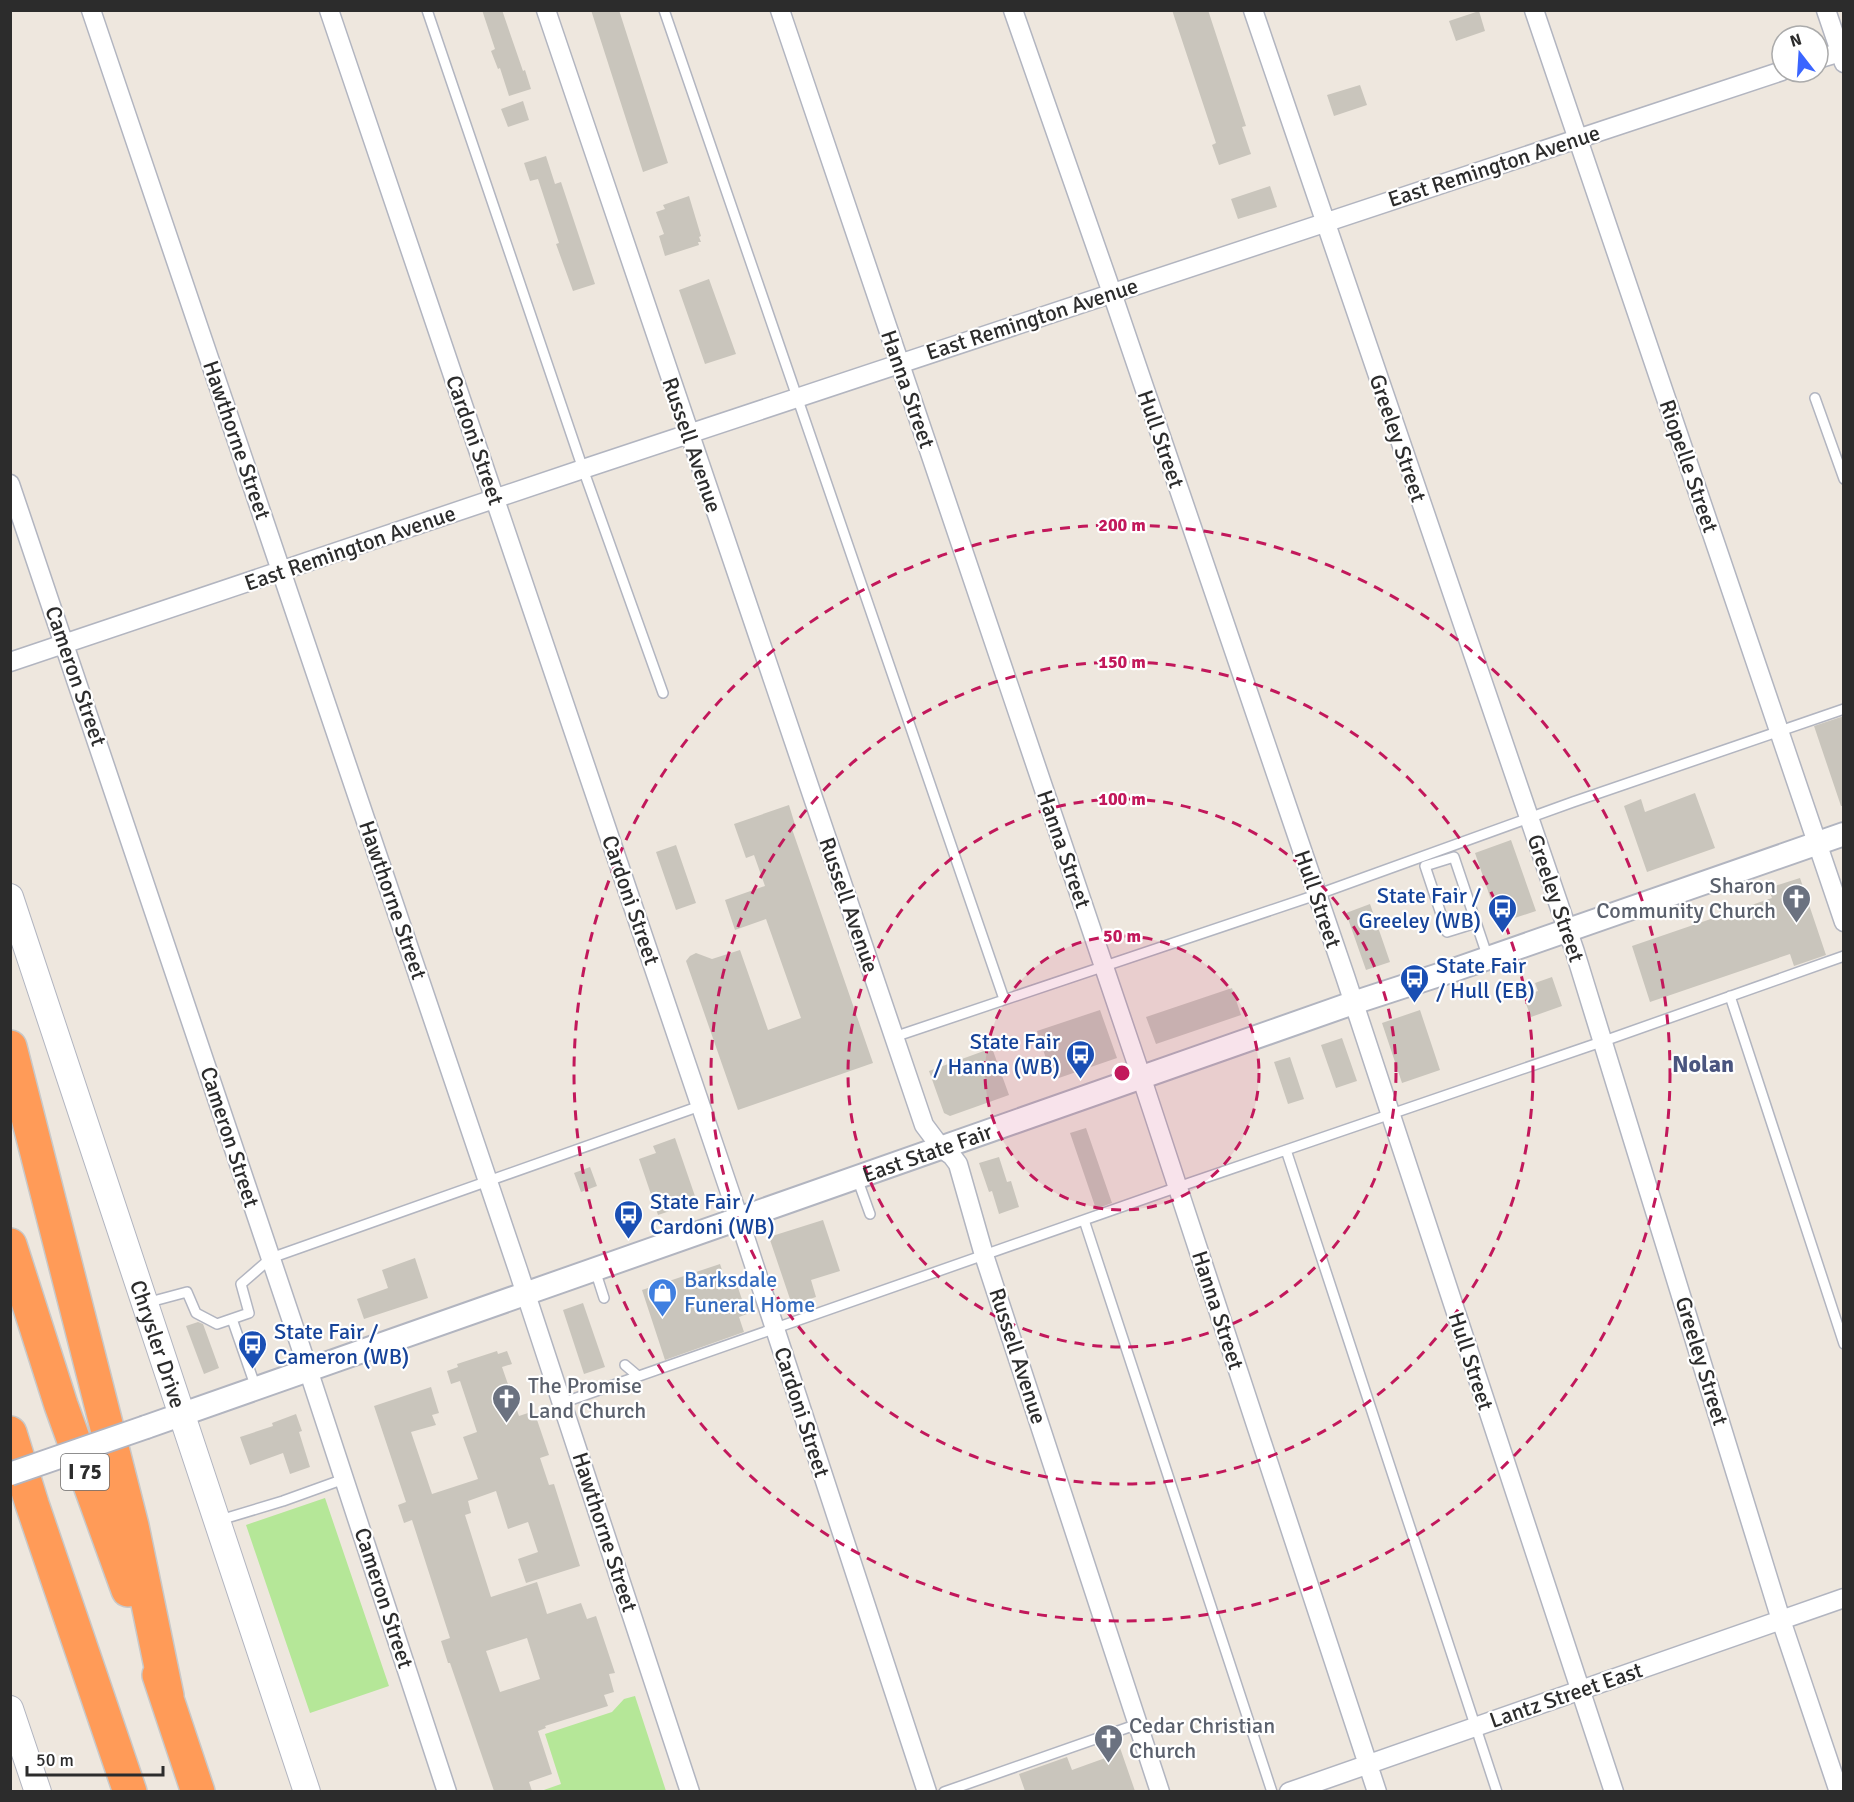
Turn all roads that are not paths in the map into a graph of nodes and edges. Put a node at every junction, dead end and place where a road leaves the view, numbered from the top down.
1 (91, 10) edge
2 (329, 10) edge
3 (427, 10) edge
4 (546, 10) edge
5 (664, 10) edge
6 (780, 10) edge
7 (1013, 10) edge
8 (1253, 10) edge
9 (1534, 10) edge
10 (1826, 10) edge
11 (1842, 55) edge
12 (1770, 75) edge
13 (1578, 139) junction
14 (1325, 221) junction
15 (1112, 293) junction
16 (899, 363) junction
17 (796, 398) junction
18 (1815, 398) dead end
19 (688, 433) junction
20 (583, 469) junction
21 (1844, 479) edge
22 (10, 484) edge
23 (495, 499) junction
24 (281, 571) junction
25 (65, 643) junction
26 (10, 662) edge
27 (663, 693) dead end
28 (1844, 709) edge
29 (1779, 731) junction
30 (1529, 819) junction
31 (1844, 834) edge
32 (1817, 843) junction
33 (1316, 895) junction
34 (10, 897) edge
35 (1844, 922) edge
36 (1476, 923) junction
37 (1566, 930) junction
38 (1844, 956) edge
39 (1488, 958) junction
40 (1103, 965) junction
41 (1730, 996) junction
42 (1004, 999) junction
43 (1353, 1003) junction
44 (894, 1037) junction
45 (1604, 1041) junction
46 (10, 1047) edge
47 (1142, 1079) junction
48 (700, 1106) junction
49 (1389, 1114) junction
50 (942, 1149) junction
51 (1286, 1150) junction
52 (857, 1178) junction
53 (488, 1182) junction
54 (1178, 1186) junction
55 (870, 1214) dead end
56 (739, 1219) junction
57 (1084, 1220) junction
58 (10, 1245) edge
59 (984, 1255) junction
60 (271, 1258) junction
61 (595, 1270) junction
62 (526, 1294) junction
63 (604, 1298) dead end
64 (146, 1303) junction
65 (232, 1319) junction
66 (775, 1329) junction
67 (1844, 1344) edge
68 (625, 1365) dead end
69 (308, 1370) junction
70 (638, 1376) junction
71 (256, 1389) junction
72 (562, 1403) junction
73 (183, 1414) junction
74 (10, 1433) edge
75 (10, 1474) edge
76 (344, 1479) junction
77 (32, 1504) junction
78 (218, 1521) junction
79 (1844, 1598) edge
80 (1781, 1620) junction
81 (1580, 1690) junction
82 (166, 1696) junction
83 (10, 1709) edge
84 (1138, 1724) junction
85 (1476, 1726) junction
86 (1368, 1764) junction
87 (38, 1791) edge
88 (130, 1791) edge
89 (198, 1791) edge
90 (307, 1791) edge
91 (447, 1791) edge
92 (690, 1791) edge
93 (927, 1791) edge
94 (944, 1791) edge
95 (1161, 1791) edge
96 (1272, 1791) edge
97 (1289, 1791) edge
98 (1377, 1791) edge
99 (1497, 1791) edge
100 (1614, 1791) edge
101 (1839, 1791) edge

1 - 24 street, Hawthorne Street
2 - 23 street, Cardoni Street
3 - 20 lane
4 - 19 street, Russell Avenue
5 - 17 lane
6 - 16 street, Hanna Street
7 - 15 street, Hull Street
8 - 14 street, Greeley Street
9 - 13 street, Riopelle Street
10 - 11 street
12 - 13 street, East Remington Avenue
13 - 14 street, East Remington Avenue
13 - 29 street, Riopelle Street
14 - 15 street, East Remington Avenue
14 - 30 street, Greeley Street
15 - 16 street, East Remington Avenue
15 - 33 street, Hull Street
16 - 17 street, East Remington Avenue
16 - 40 street, Hanna Street
17 - 19 street, East Remington Avenue
17 - 42 lane
18 - 21 lane
19 - 20 street, East Remington Avenue
19 - 44 street, Russell Avenue
20 - 23 street, East Remington Avenue
20 - 27 lane
22 - 25 street, Cameron Street
23 - 24 street, East Remington Avenue
23 - 48 street, Cardoni Street
24 - 25 street, East Remington Avenue
24 - 53 street, Hawthorne Street
25 - 26 street, East Remington Avenue
25 - 60 street, Cameron Street
28 - 29 lane
29 - 30 lane
29 - 32 street, Riopelle Street
30 - 33 lane
30 - 37 street, Greeley Street
31 - 32 street, East State Fair
32 - 35 street, Riopelle Street
32 - 37 street, East State Fair
33 - 40 lane
33 - 43 street, Hull Street
34 - 64 main road, Chrysler Drive
36 - 36 lane
36 - 39 lane
37 - 39 street, East State Fair
37 - 45 street, Greeley Street
38 - 41 lane
39 - 43 street, East State Fair
40 - 42 lane
40 - 47 street, Hanna Street
41 - 45 lane
41 - 67 lane
42 - 44 lane
43 - 47 street, East State Fair
43 - 49 street, Hull Street
44 - 50 street, Russell Avenue
45 - 49 lane
45 - 80 street, Greeley Street
46 - 82 highway
47 - 50 street, East State Fair
47 - 54 street, Hanna Street
48 - 53 lane
48 - 56 street, Cardoni Street
49 - 51 lane
49 - 81 street, Hull Street
50 - 52 street, East State Fair
50 - 59 street, Russell Avenue
51 - 54 lane
51 - 85 lane
52 - 55 lane
52 - 56 street, East State Fair
53 - 60 lane
53 - 62 street, Hawthorne Street
54 - 57 lane
54 - 86 street, Hanna Street
56 - 61 street, East State Fair
56 - 66 street, Cardoni Street
57 - 59 lane
57 - 96 lane
58 - 82 highway, I 75
59 - 66 lane
59 - 84 street, Russell Avenue
60 - 65 lane
60 - 69 street, Cameron Street
61 - 62 street, East State Fair
61 - 63 lane
62 - 69 street, East State Fair
62 - 72 street, Hawthorne Street
64 - 65 lane
64 - 73 main road, Chrysler Drive
65 - 71 lane
66 - 70 lane
66 - 93 street, Cardoni Street
68 - 70 lane
69 - 71 street, East State Fair
69 - 76 street, Cameron Street
70 - 72 lane
71 - 73 street, East State Fair
72 - 92 street, Hawthorne Street
73 - 75 street, East State Fair, bridge
73 - 78 main road, Chrysler Drive
74 - 77 highway, I 75
75 - 77 highway
76 - 78 lane
76 - 91 street, Cameron Street
77 - 88 highway, I 75
78 - 90 main road, Chrysler Drive
79 - 80 street, Lantz Street East
80 - 81 street, Lantz Street East
80 - 101 street, Greeley Street
81 - 85 street, Lantz Street East
81 - 100 street, Hull Street
82 - 89 highway, I 75
83 - 87 main road
84 - 94 lane
84 - 95 street, Russell Avenue
85 - 86 street, Lantz Street East
85 - 99 lane
86 - 97 street, Lantz Street East
86 - 98 street, Hanna Street

